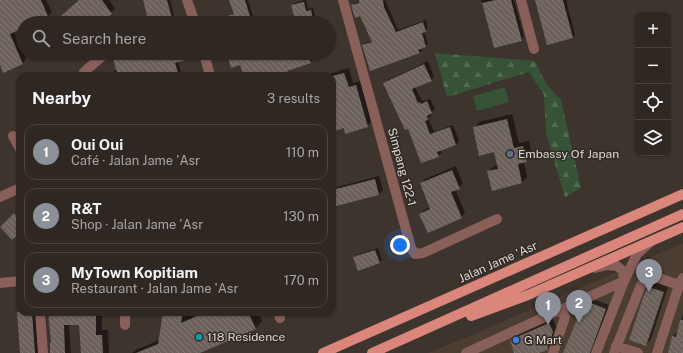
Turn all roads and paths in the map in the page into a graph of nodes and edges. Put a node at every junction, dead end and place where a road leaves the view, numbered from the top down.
1 (187, 0) edge
2 (343, 0) edge
3 (522, 0) edge
4 (192, 16) edge
5 (534, 49) dead end
6 (98, 60) edge
7 (206, 60) edge
8 (84, 72) dead end
9 (209, 72) edge
10 (13, 136) dead end
11 (16, 142) edge
12 (16, 190) edge
13 (683, 194) edge
14 (0, 197) edge
15 (683, 214) edge
16 (497, 219) dead end
17 (683, 227) edge
18 (651, 241) junction
19 (586, 270) junction
20 (624, 281) junction
21 (681, 281) edge
22 (16, 282) edge
23 (0, 284) edge
24 (562, 309) junction
25 (40, 316) edge
26 (125, 316) edge
27 (125, 325) dead end
28 (410, 336) junction
29 (485, 349) edge
30 (615, 349) edge
31 (43, 353) edge
32 (324, 353) edge
33 (372, 353) edge
34 (466, 353) edge
35 (553, 353) edge
36 (596, 353) edge
37 (638, 353) edge
38 (657, 353) edge

1 - 4 street
2 - 16 street, Simpang 122-1
3 - 5 street
6 - 8 street
7 - 9 street
10 - 11 street
12 - 14 street
13 - 32 main road, Jalan Jame 'Asr
15 - 28 main road
17 - 18 main road
18 - 19 main road
18 - 20 street
19 - 20 street
19 - 28 main road
20 - 24 street
20 - 36 street
21 - 30 street
21 - 38 street
22 - 23 street
24 - 29 street
24 - 35 street
25 - 31 street
26 - 27 street
28 - 33 main road
29 - 34 street
30 - 37 street

